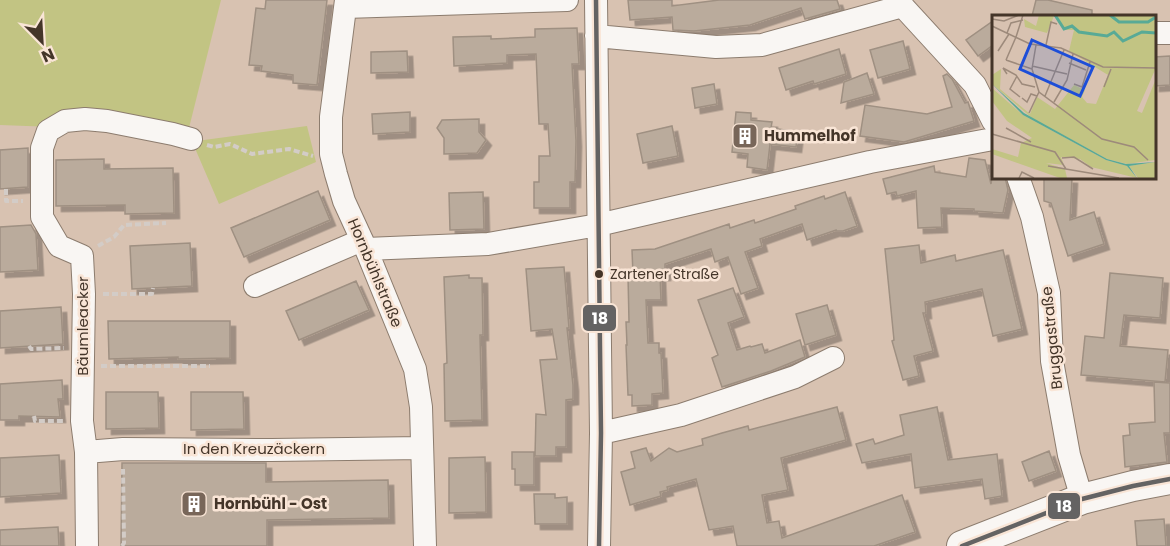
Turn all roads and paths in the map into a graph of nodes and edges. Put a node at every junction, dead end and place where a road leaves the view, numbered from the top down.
1 (567, 0) edge
2 (596, 0) edge
3 (345, 3) edge
4 (900, 3) edge
5 (596, 36) junction
6 (984, 80) edge
7 (992, 116) edge
8 (190, 139) joint
9 (992, 139) edge
10 (331, 154) junction
11 (1018, 178) edge
12 (166, 223) dead end
13 (598, 225) junction
14 (364, 245) junction
15 (82, 256) junction
16 (255, 286) dead end
17 (153, 288) dead end
18 (84, 294) junction
19 (29, 346) dead end
20 (83, 357) junction
21 (833, 358) dead end
22 (210, 366) dead end
23 (34, 416) dead end
24 (82, 421) junction
25 (601, 433) junction
26 (422, 448) junction
27 (123, 449) junction
28 (86, 452) junction
29 (1170, 479) edge
30 (1082, 499) junction
31 (87, 546) edge
32 (122, 546) edge
33 (425, 546) edge
34 (599, 546) edge
35 (962, 546) edge

1 - 3 street
2 - 5 street
3 - 10 street, Hornbühlstraße
4 - 5 street
4 - 6 street
5 - 13 street
6 - 7 street
8 - 10 path
8 - 15 street, Bäumleacker
9 - 13 street
10 - 14 street, Hornbühlstraße
11 - 30 street, Bruggastraße
12 - 15 path
13 - 14 street
13 - 25 street
14 - 16 street
14 - 26 street, Hornbühlstraße
15 - 18 street, Bäumleacker
17 - 18 path
18 - 20 street, Bäumleacker
19 - 20 path
20 - 22 path
20 - 24 street, Bäumleacker
21 - 25 street
23 - 24 path
24 - 28 street, Bäumleacker
25 - 34 street
26 - 27 street, In den Kreuzäckern
26 - 33 street, Hornbühlstraße
27 - 28 street, In den Kreuzäckern
27 - 32 path
28 - 31 street, Bäumleacker
29 - 30 main road
30 - 35 main road

